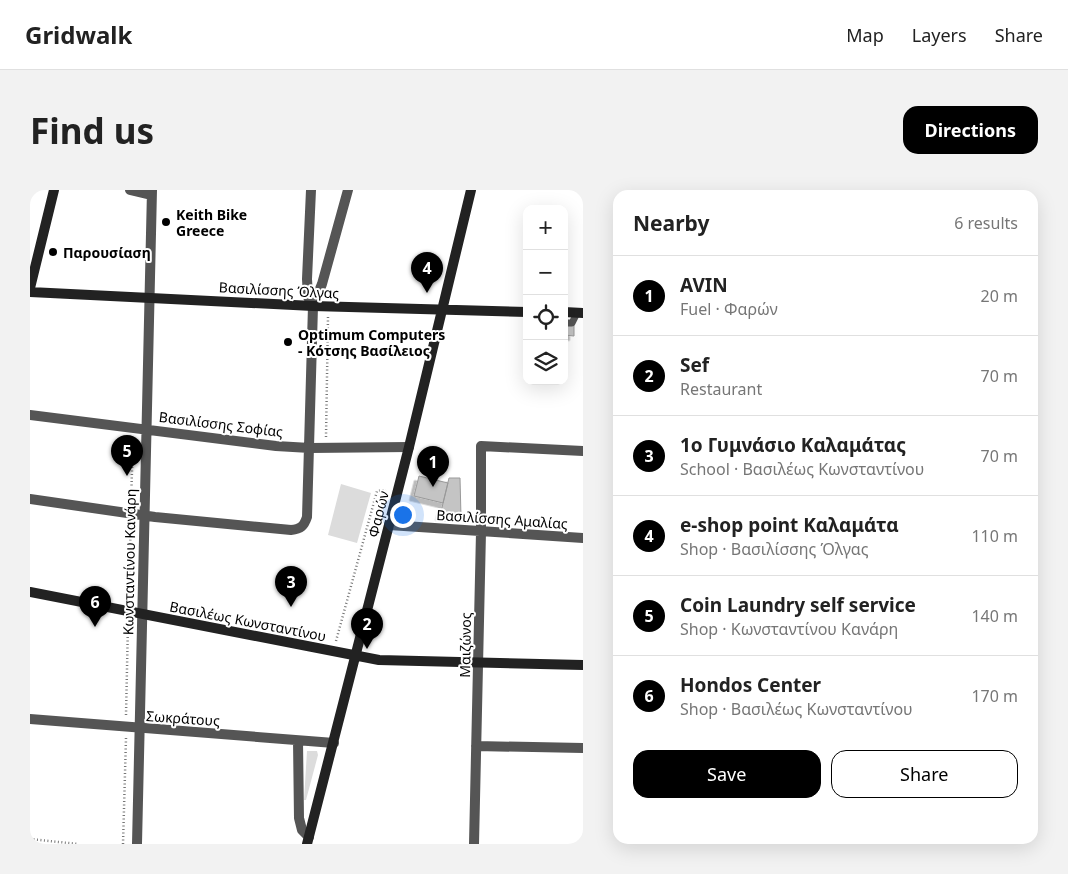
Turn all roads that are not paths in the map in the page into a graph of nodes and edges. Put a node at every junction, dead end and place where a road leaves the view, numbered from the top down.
1 (54, 190) edge
2 (130, 190) edge
3 (311, 190) edge
4 (348, 190) edge
5 (471, 190) edge
6 (151, 193) edge
7 (30, 288) edge
8 (30, 292) edge
9 (149, 297) junction
10 (313, 306) junction
11 (443, 310) junction
12 (523, 312) edge
13 (580, 313) edge
14 (568, 323) edge
15 (30, 415) edge
16 (146, 430) junction
17 (409, 447) junction
18 (310, 448) junction
19 (583, 451) edge
20 (30, 499) edge
21 (143, 516) junction
22 (389, 525) junction
23 (481, 532) junction
24 (583, 538) edge
25 (30, 592) edge
26 (142, 614) junction
27 (355, 656) junction
28 (478, 663) junction
29 (583, 665) edge
30 (30, 719) edge
31 (139, 729) junction
32 (298, 741) junction
33 (334, 743) junction
34 (476, 746) junction
35 (583, 748) edge
36 (308, 840) edge
37 (136, 844) edge
38 (474, 844) edge

1 - 7 street
2 - 6 street
3 - 10 street
4 - 10 street
5 - 11 street, Φαρών
6 - 9 street, Κωνσταντίνου Κανάρη
8 - 9 street, Βασιλίσσης Όλγας
9 - 10 street, Βασιλίσσης Όλγας
9 - 16 street, Κωνσταντίνου Κανάρη
10 - 11 street, Βασιλίσσης Όλγας
10 - 18 street
11 - 12 street, Βασιλίσσης Όλγας
11 - 17 street, Φαρών
13 - 14 lane
15 - 16 street, Βασιλίσσης Σοφίας
16 - 18 street, Βασιλίσσης Σοφίας
16 - 21 street, Κωνσταντίνου Κανάρη
17 - 18 street, Βασιλίσσης Σοφίας
17 - 22 street, Φαρών
18 - 21 street
19 - 23 street, Μαιζώνος
20 - 21 street
21 - 26 street, Κωνσταντίνου Κανάρη
22 - 23 street, Βασιλίσσης Αμαλίας
22 - 27 street, Φαρών
23 - 24 street, Βασιλίσσης Αμαλίας
23 - 28 street, Μαιζώνος
25 - 26 street, Βασιλέως Κωνσταντίνου
26 - 27 street, Βασιλέως Κωνσταντίνου
26 - 31 street, Κωνσταντίνου Κανάρη
27 - 28 street, Βασιλέως Κωνσταντίνου
27 - 33 street, Φαρών
28 - 29 street, Βασιλέως Κωνσταντίνου
28 - 34 street, Μαιζώνος
30 - 31 street, Σωκράτους
31 - 32 street, Σωκράτους
31 - 37 street, Κωνσταντίνου Κανάρη
32 - 33 street, Σωκράτους
32 - 36 street
33 - 36 street, Φαρών
34 - 35 street
34 - 38 street, Μαιζώνος

